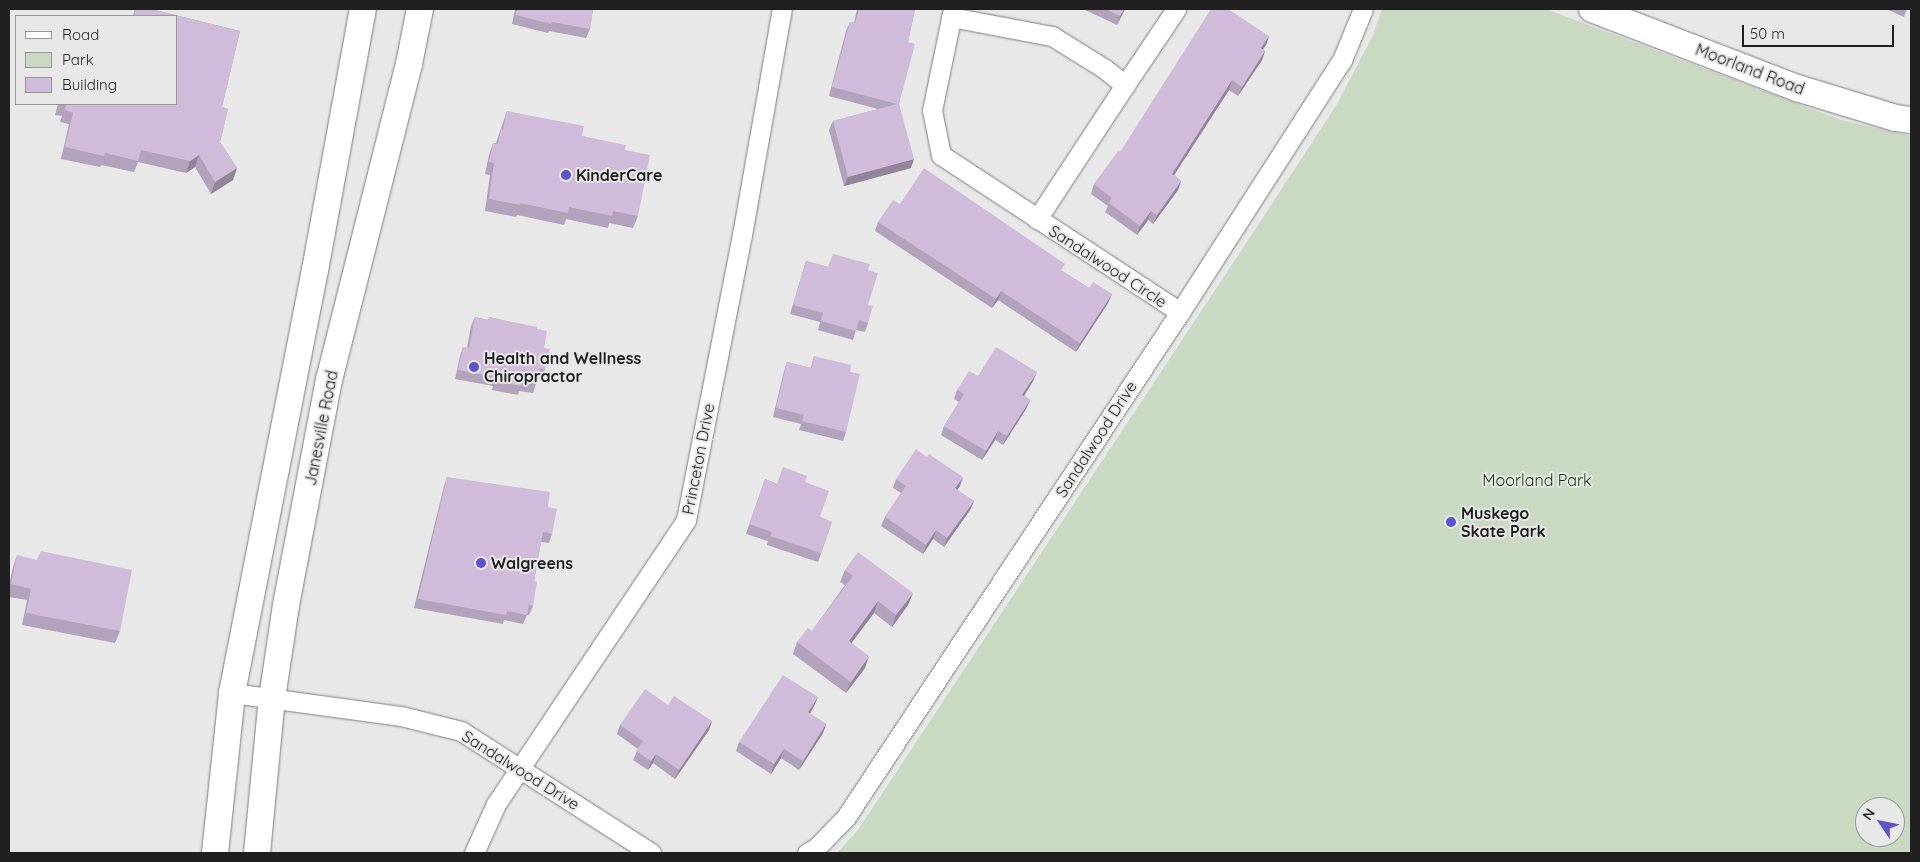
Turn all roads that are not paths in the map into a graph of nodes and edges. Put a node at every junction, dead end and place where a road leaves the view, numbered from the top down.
1 (363, 9) edge
2 (420, 9) edge
3 (782, 9) edge
4 (1176, 9) edge
5 (1363, 9) edge
6 (1592, 9) edge
7 (952, 13) edge
8 (1125, 85) junction
9 (1911, 120) edge
10 (1037, 220) junction
11 (1180, 312) junction
12 (232, 693) junction
13 (272, 698) junction
14 (521, 768) junction
15 (215, 853) edge
16 (257, 853) edge
17 (474, 853) edge
18 (651, 853) edge
19 (807, 853) edge

1 - 12 main road
2 - 13 main road, Janesville Road
3 - 14 street, Princeton Drive
4 - 8 street, Sandalwood Circle
5 - 11 street, Sandalwood Drive
6 - 9 main road, Moorland Road
7 - 8 street, Sandalwood Circle
7 - 10 street, Sandalwood Circle
8 - 10 street, Sandalwood Circle
10 - 11 street, Sandalwood Circle
11 - 19 street, Sandalwood Drive
12 - 13 street, Sandalwood Drive
12 - 15 main road
13 - 14 street, Sandalwood Drive
13 - 16 main road, Janesville Road
14 - 17 street, Princeton Drive
14 - 18 street, Sandalwood Drive

